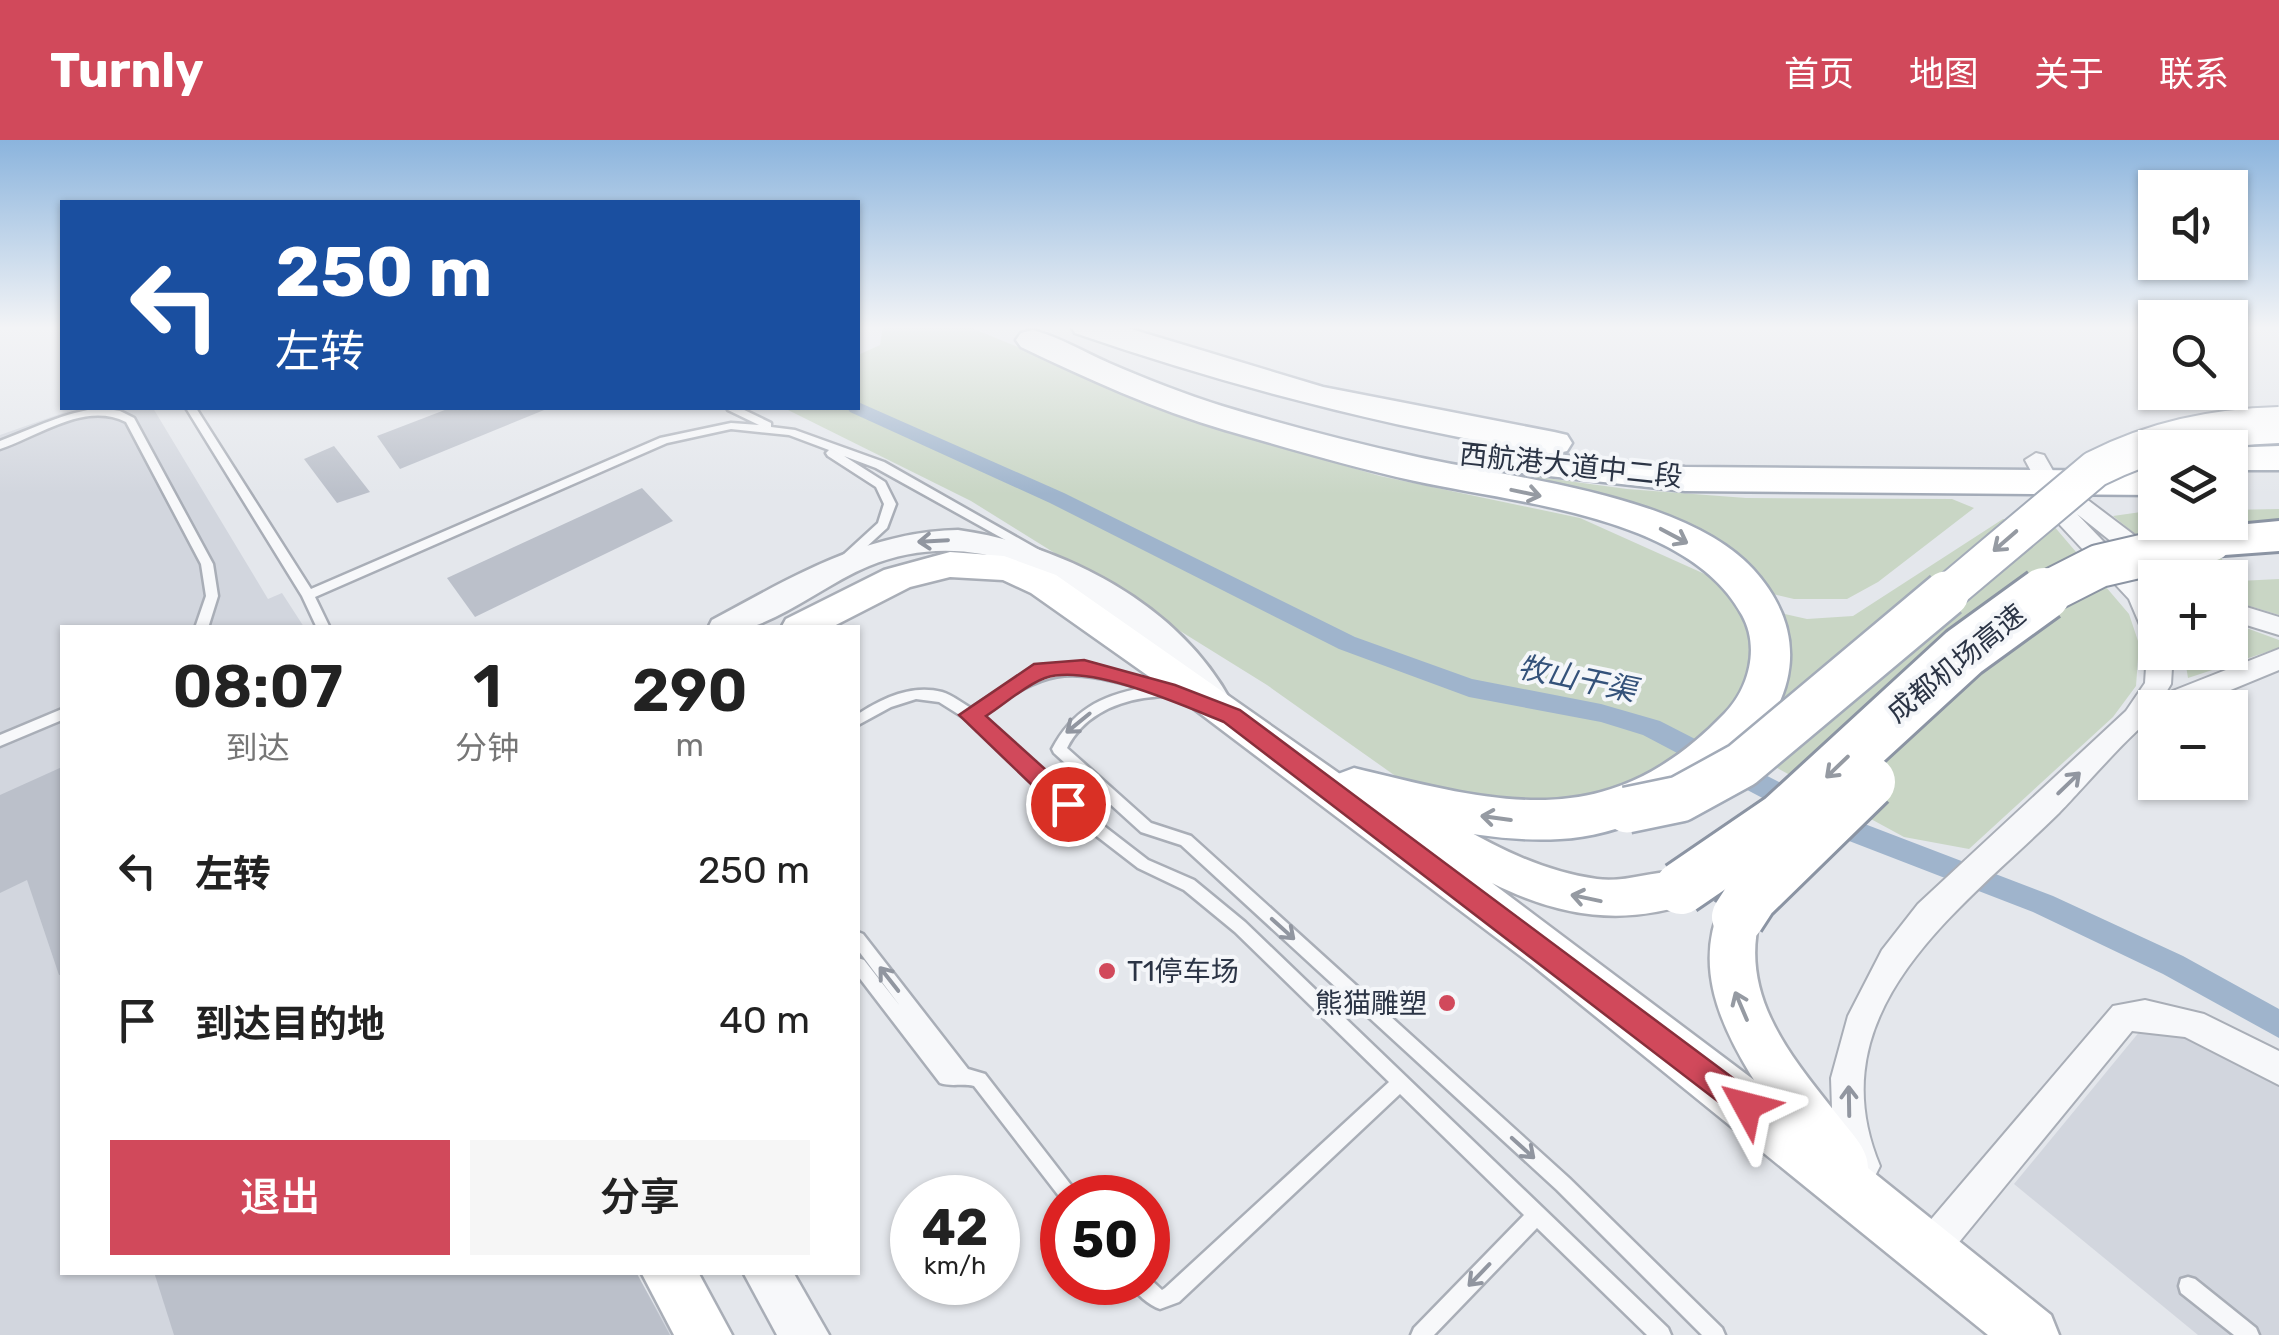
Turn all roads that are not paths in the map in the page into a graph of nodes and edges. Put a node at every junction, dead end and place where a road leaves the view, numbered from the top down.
1 (1124, 382) edge
2 (1165, 382) edge
3 (1254, 382) edge
4 (192, 410) edge
5 (736, 410) edge
6 (2279, 425) edge
7 (772, 428) junction
8 (815, 442) junction
9 (0, 446) edge
10 (2248, 458) edge
11 (2279, 458) edge
12 (2138, 461) edge
13 (2045, 472) junction
14 (2138, 481) edge
15 (2248, 483) edge
16 (2279, 483) edge
17 (2279, 536) edge
18 (2279, 557) edge
19 (2152, 560) edge
20 (830, 571) junction
21 (1052, 574) junction
22 (2138, 594) edge
23 (308, 595) junction
24 (2248, 617) edge
25 (202, 625) edge
26 (323, 625) edge
27 (730, 625) edge
28 (805, 625) edge
29 (2279, 626) edge
30 (2279, 659) edge
31 (1167, 690) junction
32 (2204, 690) edge
33 (60, 715) edge
34 (970, 715) junction
35 (1234, 717) junction
36 (860, 719) edge
37 (2138, 723) edge
38 (0, 740) edge
39 (1354, 786) junction
40 (1627, 810) junction
41 (1681, 888) joint
42 (1738, 917) joint
43 (860, 942) edge
44 (860, 967) edge
45 (2279, 1068) edge
46 (954, 1076) junction
47 (1400, 1083) junction
48 (1054, 1175) edge
49 (1537, 1215) junction
50 (1899, 1225) junction
51 (670, 1275) edge
52 (768, 1275) edge
53 (2188, 1286) dead end
54 (1170, 1296) edge
55 (2006, 1328) edge
56 (704, 1335) edge
57 (805, 1335) edge
58 (1421, 1335) edge
59 (1661, 1335) edge
60 (1714, 1335) edge
61 (2249, 1335) edge

1 -> 40 main road
2 - 13 main road, 西航港大道中二段
3 - 13 main road, 西航港大道中二段
4 - 23 lane
5 - 7 lane
6 -> 40 main road, bridge
7 - 8 lane
7 - 23 lane
8 - 20 lane
8 - 21 lane
9 - 25 lane
10 - 11 main road
12 - 13 main road, 西航港大道中二段
13 - 14 main road, 西航港大道中二段
13 - 19 street
13 - 22 street
15 - 16 main road
17 -> 41 highway, 成都机场高速, bridge
18 - 42 highway, 成都机场高速, bridge
21 -> 20 street
20 - 27 street
21 - 28 main road
21 - 35 main road
23 - 26 lane
24 - 29 street
30 - 32 street
31 - 34 lane
31 - 35 lane
31 -> 60 lane
33 - 38 lane
34 - 36 lane
34 - 47 lane
35 - 39 main road
35 - 50 main road
50 -> 37 street
40 -> 39 main road
41 -> 39 main road
50 -> 42 main road
46 -> 43 lane
44 - 46 lane
45 - 50 street
46 - 48 lane
47 - 49 lane
47 - 54 lane
49 -> 58 lane
49 - 59 lane
50 - 55 main road
51 - 56 main road
52 - 57 street
53 - 61 lane

